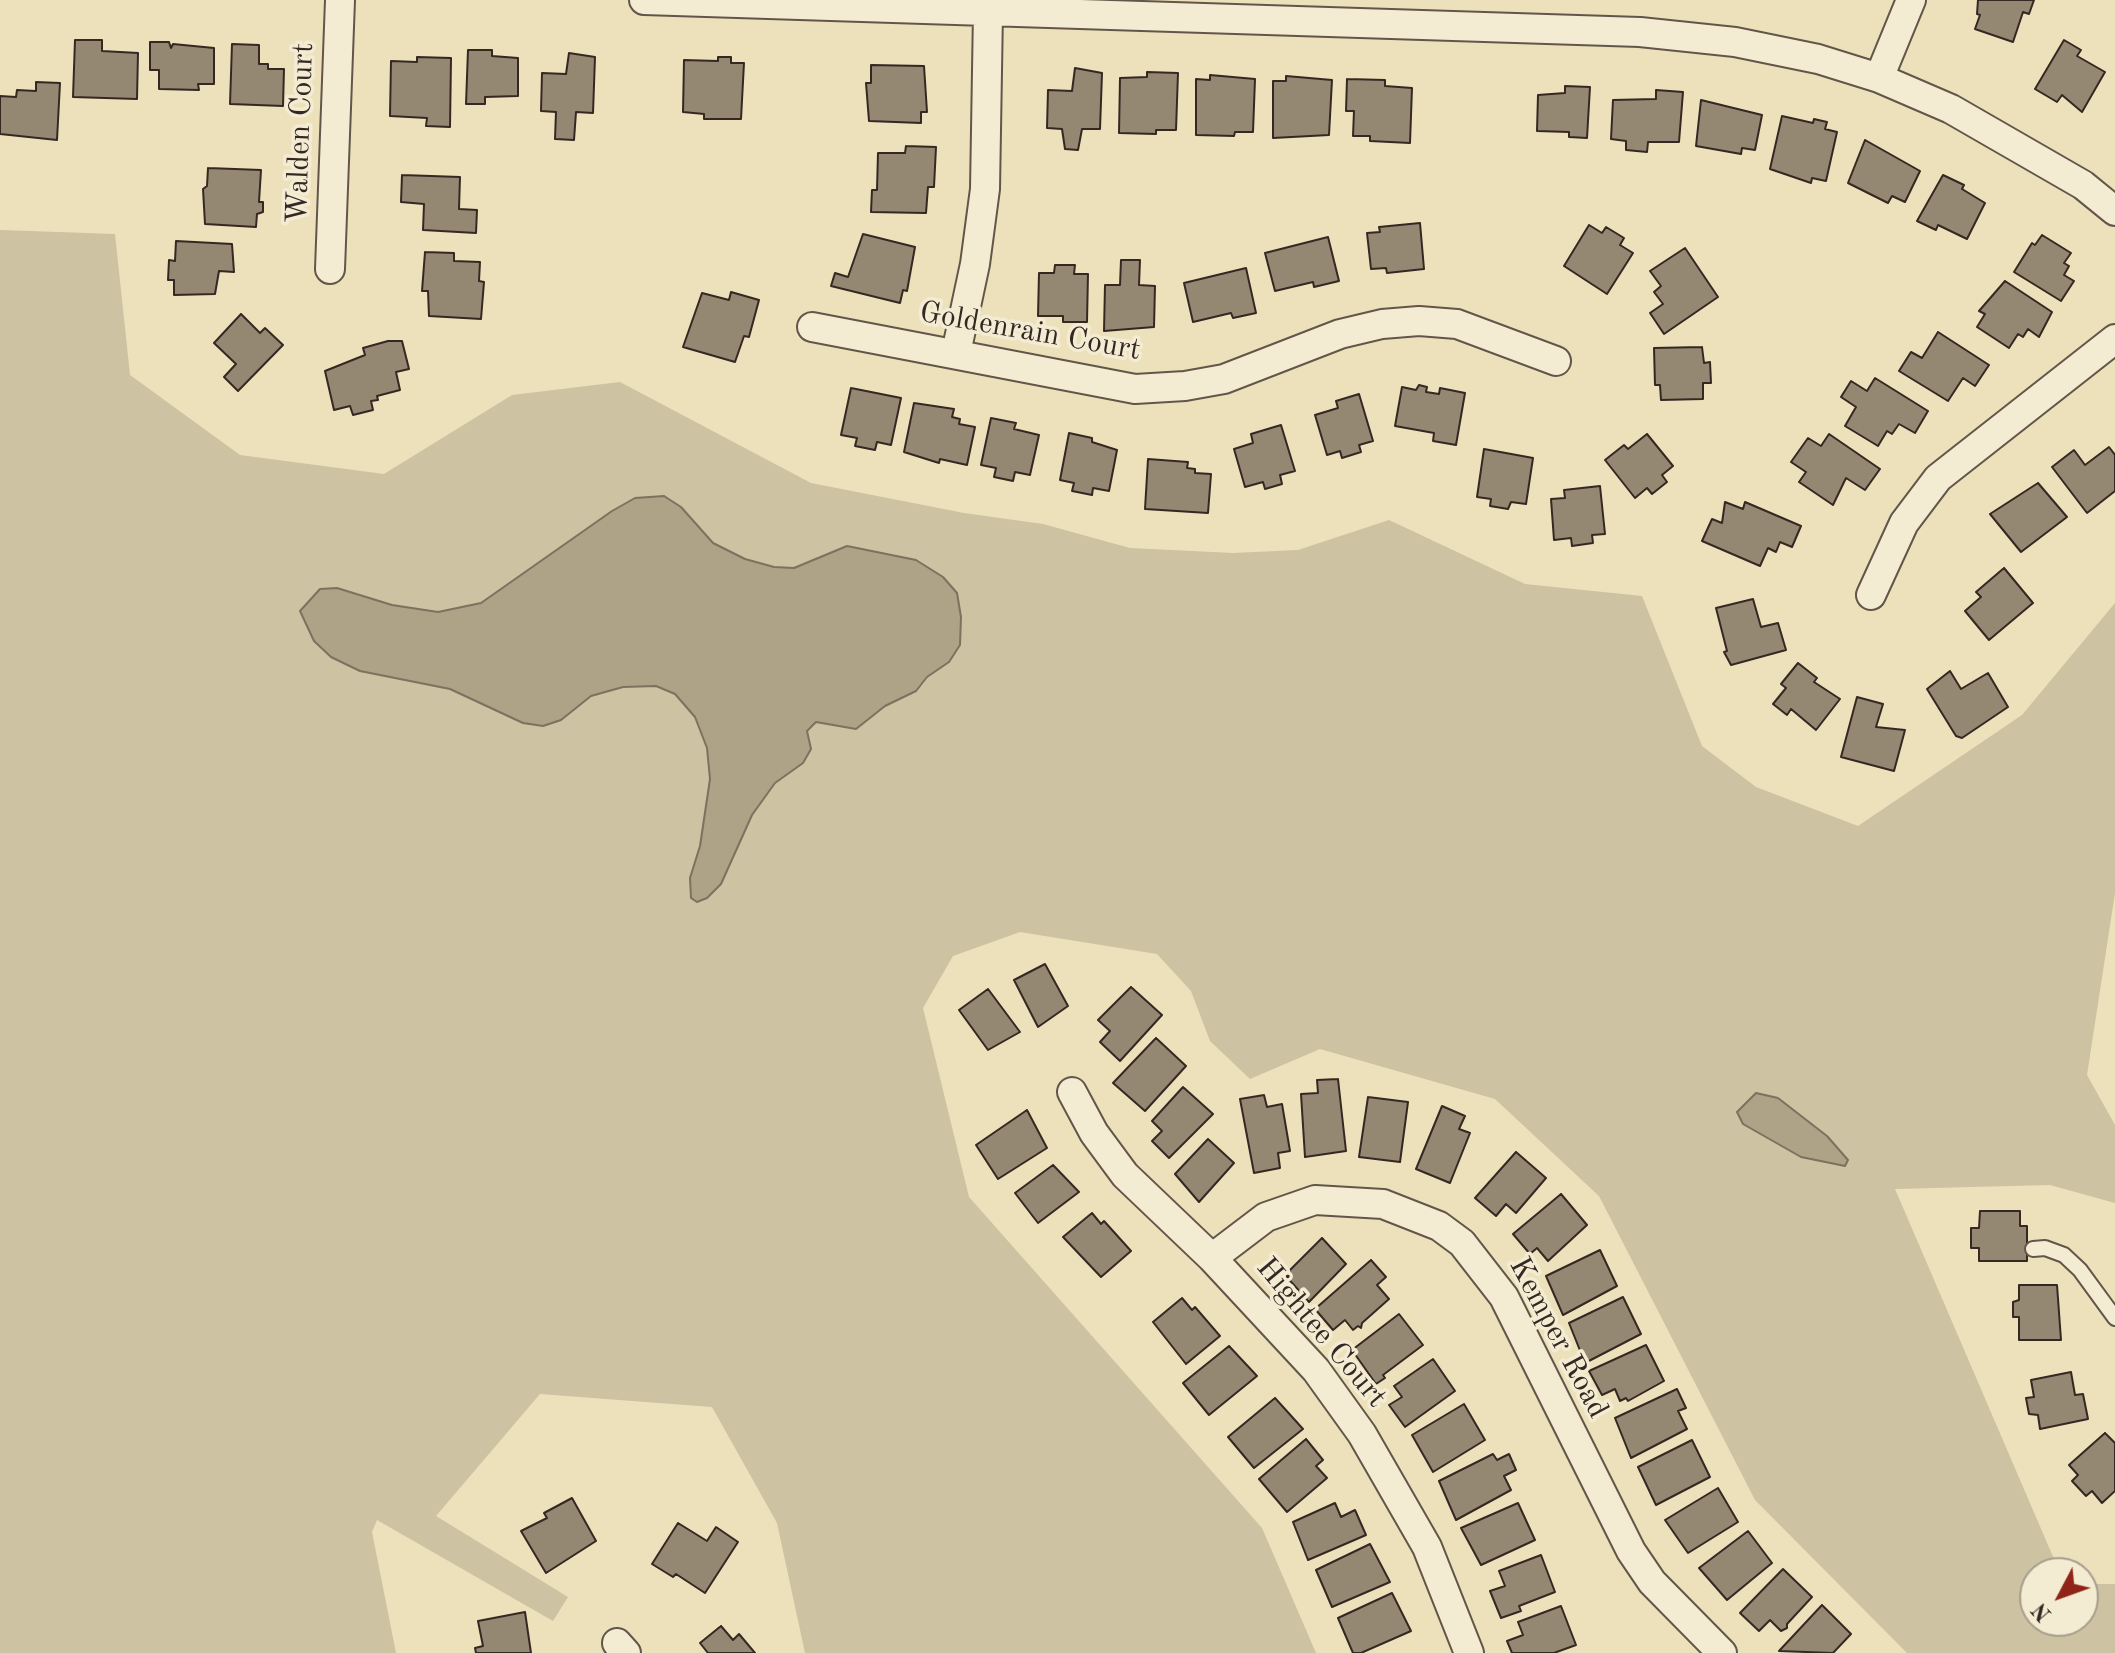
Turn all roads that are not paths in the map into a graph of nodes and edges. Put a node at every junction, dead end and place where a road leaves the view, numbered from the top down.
1 (340, 0) edge
2 (644, 0) edge
3 (1911, 0) edge
4 (988, 12) junction
5 (1879, 78) junction
6 (2115, 211) edge
7 (330, 269) dead end
8 (812, 327) dead end
9 (2115, 339) edge
10 (956, 353) junction
11 (1556, 361) dead end
12 (1871, 595) dead end
13 (1072, 1092) dead end
14 (2033, 1249) dead end
15 (1212, 1258) junction
16 (2115, 1318) edge
17 (1469, 1653) edge
18 (1722, 1653) edge

1 - 7 street, Walden Court
2 - 4 street
3 - 5 street
4 - 5 street
4 - 10 street
5 - 6 street
8 - 10 street, Goldenrain Court
9 - 12 street
10 - 11 street, Goldenrain Court
13 - 15 street, Hightee Court
14 - 16 lane
15 - 17 street, Hightee Court
15 - 18 street, Kemper Road

